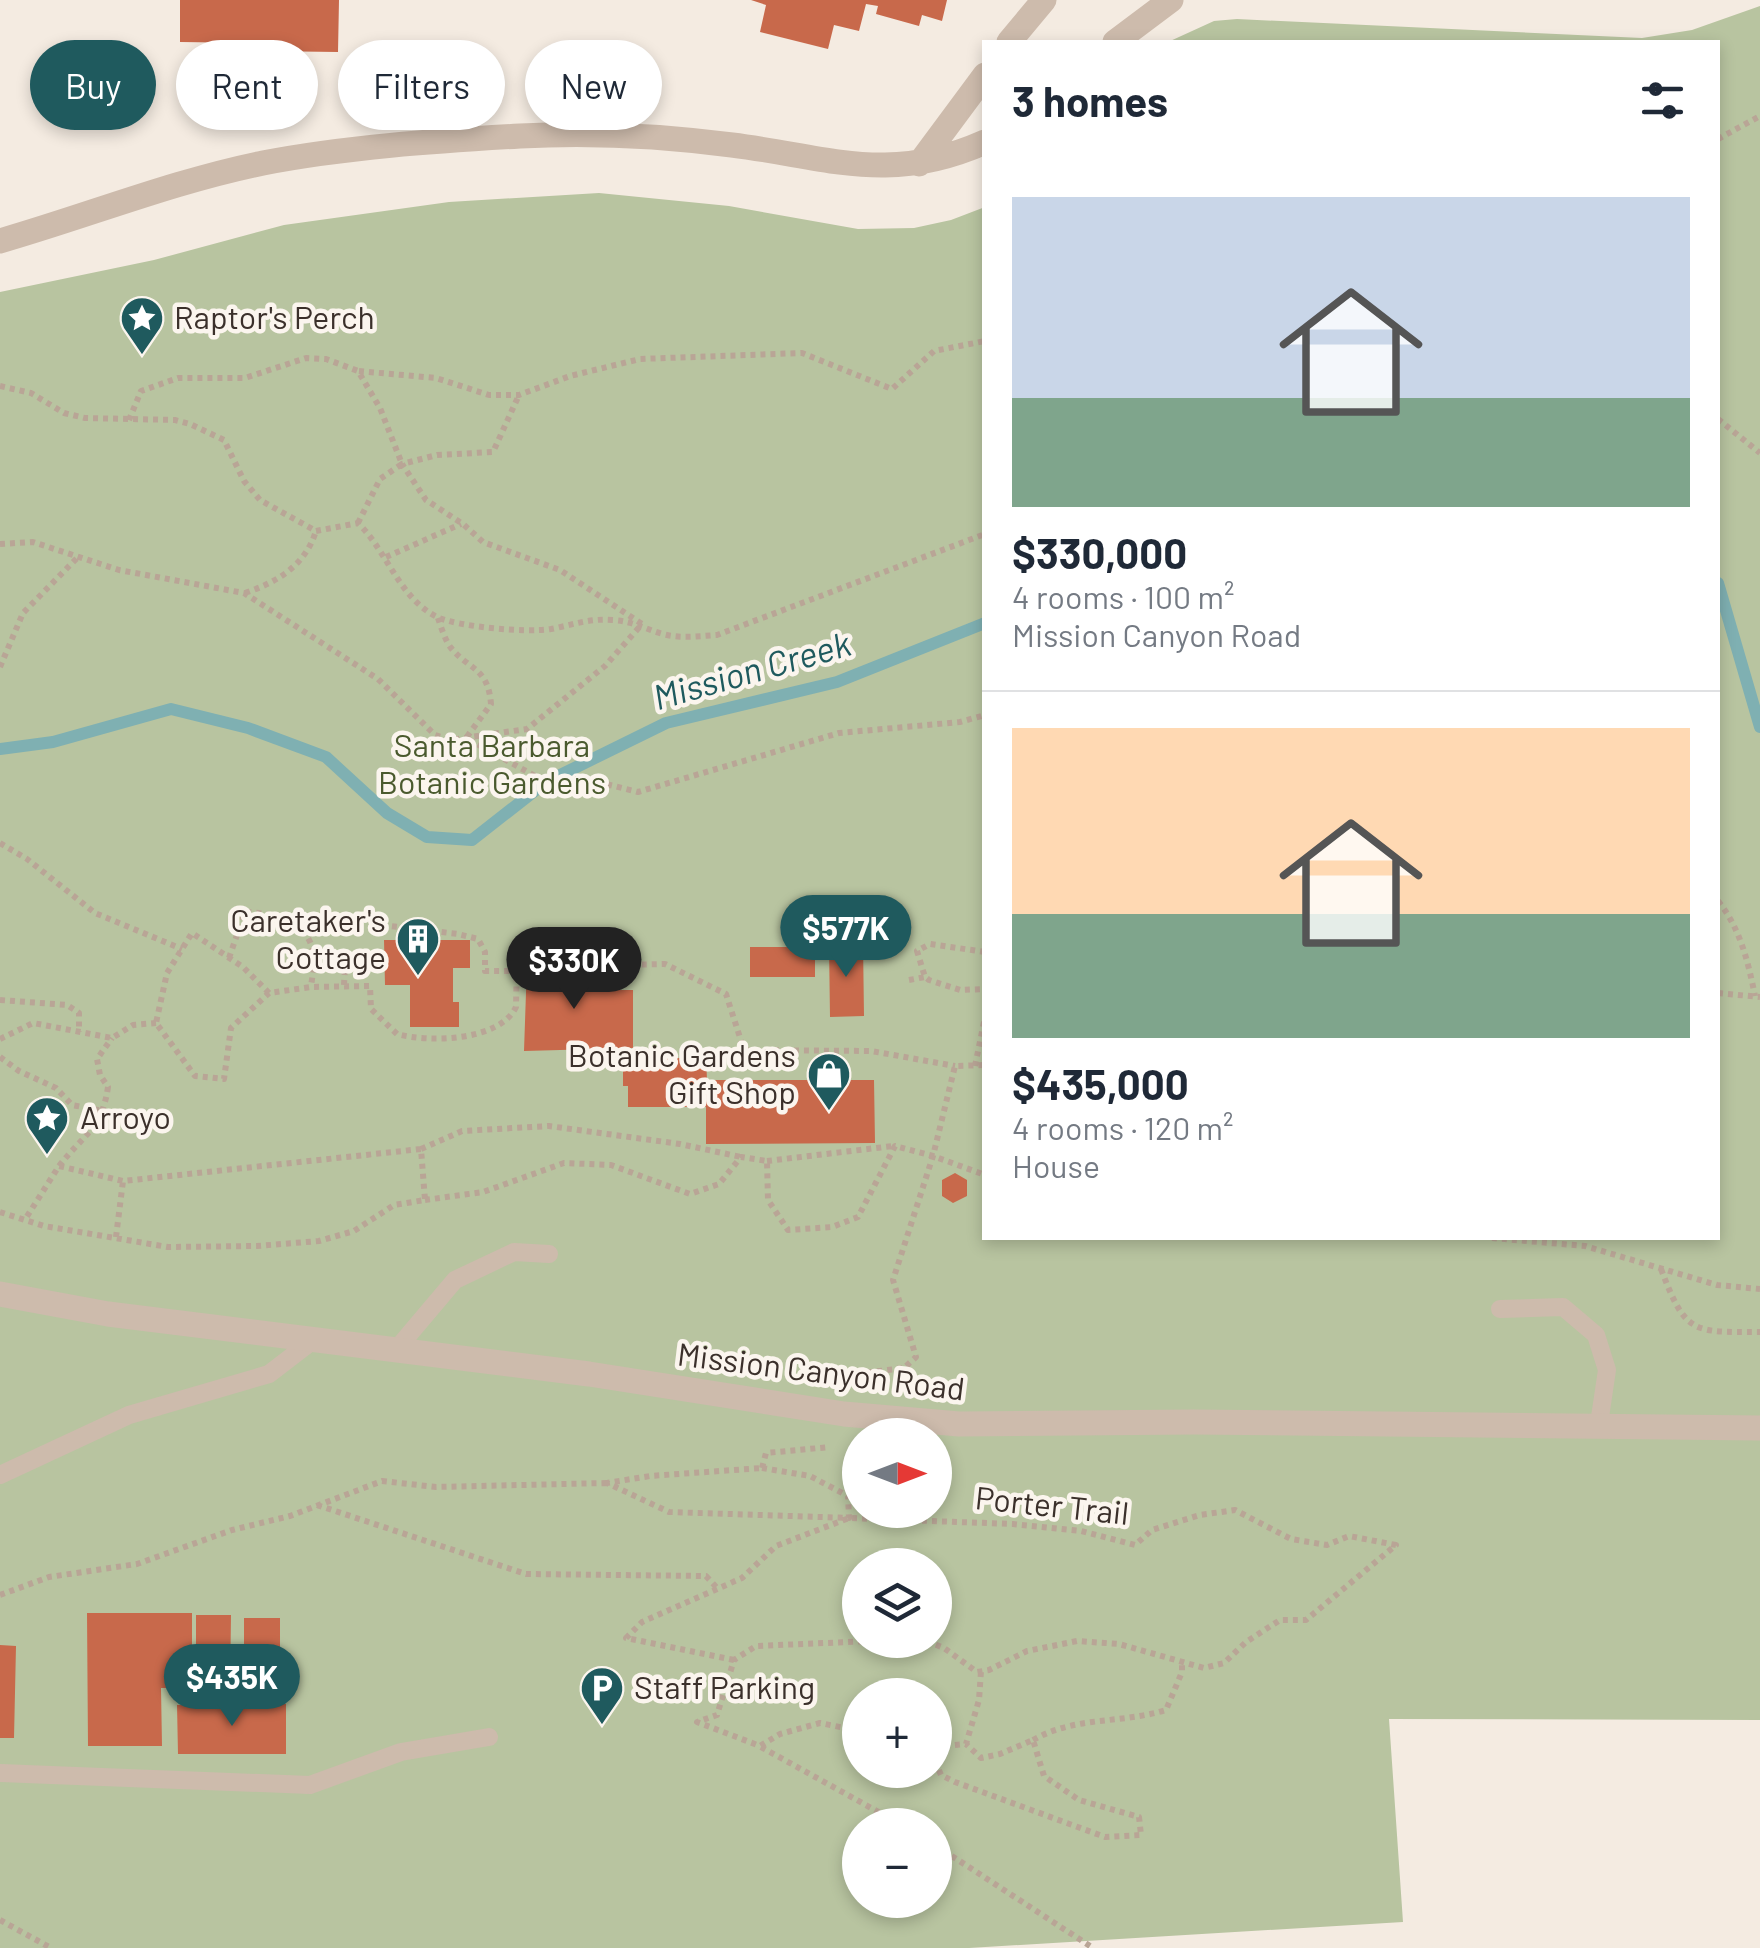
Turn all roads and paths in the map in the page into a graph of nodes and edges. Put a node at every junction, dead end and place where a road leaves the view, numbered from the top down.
1 (1044, 0) edge
2 (1171, 0) edge
3 (1011, 40) edge
4 (1119, 40) edge
5 (982, 79) edge
6 (1760, 116) edge
7 (1720, 139) edge
8 (982, 143) edge
9 (918, 164) junction
10 (0, 241) edge
11 (982, 342) edge
12 (358, 371) junction
13 (0, 386) edge
14 (519, 395) junction
15 (129, 420) junction
16 (1720, 420) edge
17 (1760, 453) edge
18 (402, 464) junction
19 (358, 523) junction
20 (462, 524) junction
21 (316, 531) junction
22 (982, 535) edge
23 (0, 544) edge
24 (78, 557) junction
25 (385, 557) junction
26 (244, 593) junction
27 (437, 617) junction
28 (642, 624) junction
29 (0, 667) edge
30 (982, 716) edge
31 (466, 738) junction
32 (0, 843) edge
33 (1720, 904) edge
34 (382, 925) dead end
35 (346, 948) dead end
36 (182, 949) junction
37 (982, 952) edge
38 (229, 958) junction
39 (517, 971) junction
40 (925, 977) junction
41 (908, 980) dead end
42 (344, 985) junction
43 (311, 987) junction
44 (982, 990) edge
45 (269, 993) junction
46 (1720, 993) edge
47 (1758, 996) edge
48 (0, 1000) edge
49 (156, 1023) junction
50 (79, 1032) junction
51 (982, 1032) edge
52 (112, 1038) junction
53 (0, 1039) edge
54 (0, 1057) edge
55 (982, 1065) edge
56 (955, 1066) junction
57 (975, 1066) junction
58 (104, 1111) junction
59 (894, 1146) junction
60 (420, 1149) junction
61 (932, 1156) junction
62 (741, 1157) junction
63 (767, 1162) junction
64 (59, 1166) junction
65 (982, 1174) edge
66 (124, 1181) junction
67 (425, 1200) junction
68 (0, 1212) edge
69 (26, 1218) junction
70 (116, 1237) junction
71 (1515, 1240) edge
72 (550, 1254) dead end
73 (1660, 1268) junction
74 (1760, 1289) edge
75 (0, 1294) edge
76 (1500, 1308) dead end
77 (1760, 1332) edge
78 (312, 1340) junction
79 (394, 1350) junction
80 (853, 1384) dead end
81 (1600, 1424) junction
82 (1760, 1428) edge
83 (842, 1445) edge
84 (762, 1468) junction
85 (0, 1475) edge
86 (608, 1483) junction
87 (842, 1493) edge
88 (317, 1506) junction
89 (842, 1518) edge
90 (842, 1521) edge
91 (952, 1522) edge
92 (718, 1590) junction
93 (0, 1595) edge
94 (842, 1642) edge
95 (952, 1654) edge
96 (734, 1660) junction
97 (1182, 1661) junction
98 (981, 1671) junction
99 (842, 1727) edge
100 (489, 1737) dead end
101 (1033, 1740) junction
102 (966, 1744) junction
103 (952, 1745) edge
104 (760, 1746) junction
105 (0, 1773) edge
106 (952, 1781) edge
107 (871, 1808) edge
108 (952, 1856) edge
109 (0, 1920) edge
110 (51, 1948) edge
111 (1093, 1948) edge

1 - 3 street
2 - 4 street
5 - 9 street
6 - 7 path
8 - 9 street
9 - 10 street
11 - 14 path
12 - 14 path
12 - 15 path
12 - 18 path
13 - 15 path
14 - 18 path
15 - 21 path
16 - 17 path
18 - 19 path
18 - 20 path
19 - 21 path
19 - 25 path
20 - 25 path
20 - 28 path
21 - 26 path
22 - 28 path
23 - 24 path
24 - 26 path
24 - 29 path
25 - 27 path
26 - 31 path
27 - 28 path
27 - 31 path
28 - 31 path
30 - 31 path
32 - 36 path
33 - 47 path
34 - 39 path
35 - 42 path
36 - 38 path
36 - 49 path
37 - 40 path
38 - 43 path
38 - 45 path
39 - 42 path
39 - 56 path
40 - 41 path
40 - 44 path
42 - 43 path
43 - 45 path
45 - 49 path
46 - 47 path
48 - 50 path
49 - 52 path
50 - 52 path
50 - 53 path
51 - 57 path
52 - 58 path
54 - 58 path
55 - 57 path
56 - 57 path
56 - 61 path
58 - 64 path
59 - 61 path
59 - 63 path
59 - 63 path
60 - 62 path
60 - 66 path
60 - 67 path
61 - 65 path
61 - 80 path
62 - 63 path
62 - 67 path
64 - 66 path
64 - 69 path
66 - 70 path
67 - 70 path
68 - 69 path
69 - 70 path
71 - 73 path
72 - 79 lane
73 - 74 path
73 - 77 path
75 - 78 street, Mission Canyon Road
76 - 81 lane
78 - 79 street, Mission Canyon Road
78 - 85 lane
79 - 81 street, Mission Canyon Road
81 - 82 street, Mission Canyon Road
83 - 84 path
84 - 86 path
84 - 87 path
86 - 88 path
86 - 89 path
88 - 92 path
88 - 93 path
90 - 92 path
91 - 97 path, Porter Trail
92 - 96 path
94 - 96 path
95 - 98 path
96 - 104 path
97 - 98 path
97 - 101 path
98 - 102 path
99 - 104 path
100 - 105 lane
101 - 102 path
101 - 106 path
102 - 103 path
104 - 107 path
108 - 111 path
109 - 110 path

